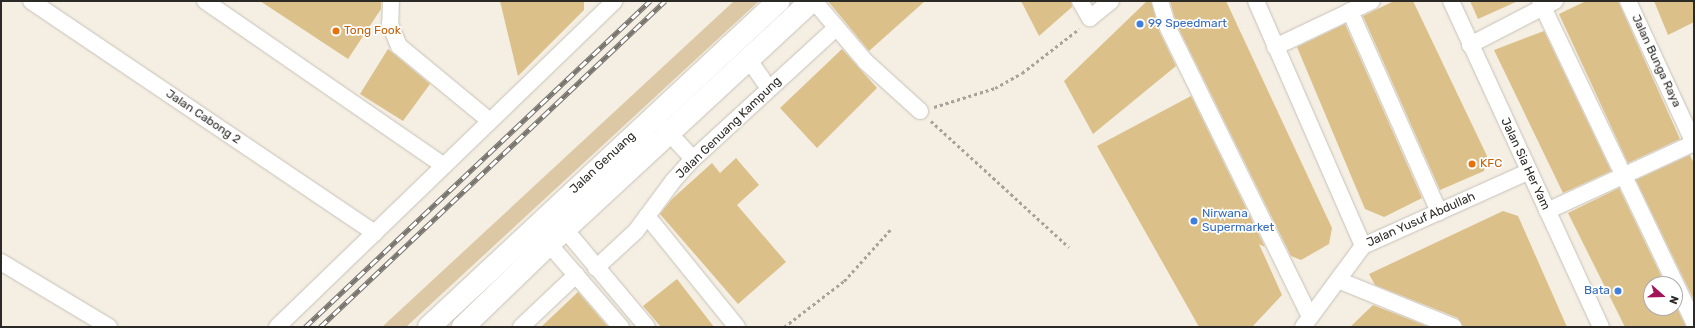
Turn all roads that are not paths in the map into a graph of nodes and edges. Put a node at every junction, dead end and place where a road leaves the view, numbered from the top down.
1 (31, 1) edge
2 (205, 1) edge
3 (391, 1) edge
4 (779, 1) edge
5 (812, 1) edge
6 (1080, 1) edge
7 (1111, 1) edge
8 (1160, 1) edge
9 (1256, 1) edge
10 (1372, 1) edge
11 (1451, 1) edge
12 (1628, 1) edge
13 (611, 2) edge
14 (1546, 3) edge
15 (1350, 11) junction
16 (836, 28) junction
17 (1470, 45) junction
18 (1275, 47) junction
19 (749, 60) junction
20 (769, 89) junction
21 (920, 111) road end
22 (490, 121) junction
23 (669, 133) junction
24 (1694, 143) edge
25 (693, 159) junction
26 (444, 166) junction
27 (1528, 172) junction
28 (1622, 175) junction
29 (1547, 211) junction
30 (550, 212) junction
31 (1439, 212) junction
32 (648, 216) junction
33 (566, 230) junction
34 (375, 233) junction
35 (549, 244) junction
36 (1363, 246) junction
37 (1, 262) edge
38 (596, 268) junction
39 (576, 275) junction
40 (1338, 280) junction
41 (1306, 322) edge
42 (1694, 322) edge
43 (109, 327) edge
44 (277, 327) edge
45 (428, 327) edge
46 (464, 327) edge
47 (521, 327) edge
48 (621, 327) edge
49 (647, 327) edge
50 (737, 327) edge
51 (1454, 327) edge
52 (1601, 327) edge

1 - 34 street, Jalan Cabong 2
2 - 26 street
3 - 22 street
4 - 30 highway, Jalan Genuang
5 - 16 street
5 - 19 highway, Jalan Genuang
6 - 7 street
8 - 41 street
9 - 18 street
10 - 15 street
11 - 17 street, Jalan Sia Her Yam
12 - 24 street, Jalan Bunga Raya
13 - 22 street
14 - 17 street
14 - 28 street
15 - 18 street
15 - 31 street
16 - 20 street, Jalan Genuang Kampung
16 - 21 street
17 - 27 street, Jalan Sia Her Yam
18 - 36 street
19 - 20 street
19 - 23 highway, Jalan Genuang
20 - 25 street, Jalan Genuang Kampung
22 - 26 street
23 - 25 street
23 - 33 highway, Jalan Genuang
24 - 28 street
25 - 32 street, Jalan Genuang Kampung
26 - 34 street
27 - 29 street, Jalan Sia Her Yam
27 - 31 street, Jalan Yusuf Abdullah
28 - 29 street
28 - 42 street
29 - 52 street, Jalan Sia Her Yam
30 - 33 street
30 - 45 highway, Jalan Genuang
31 - 36 street, Jalan Yusuf Abdullah
32 - 38 street, Jalan Genuang Kampung
32 - 50 street
33 - 35 highway, Jalan Genuang
33 - 38 street
34 - 44 street
35 - 39 street
35 - 46 highway, Jalan Genuang
36 - 40 street, Jalan Yusuf Abdullah
37 - 43 street
38 - 49 street
39 - 47 street
39 - 48 street
40 - 41 street, Jalan Yusuf Abdullah
40 - 51 street

